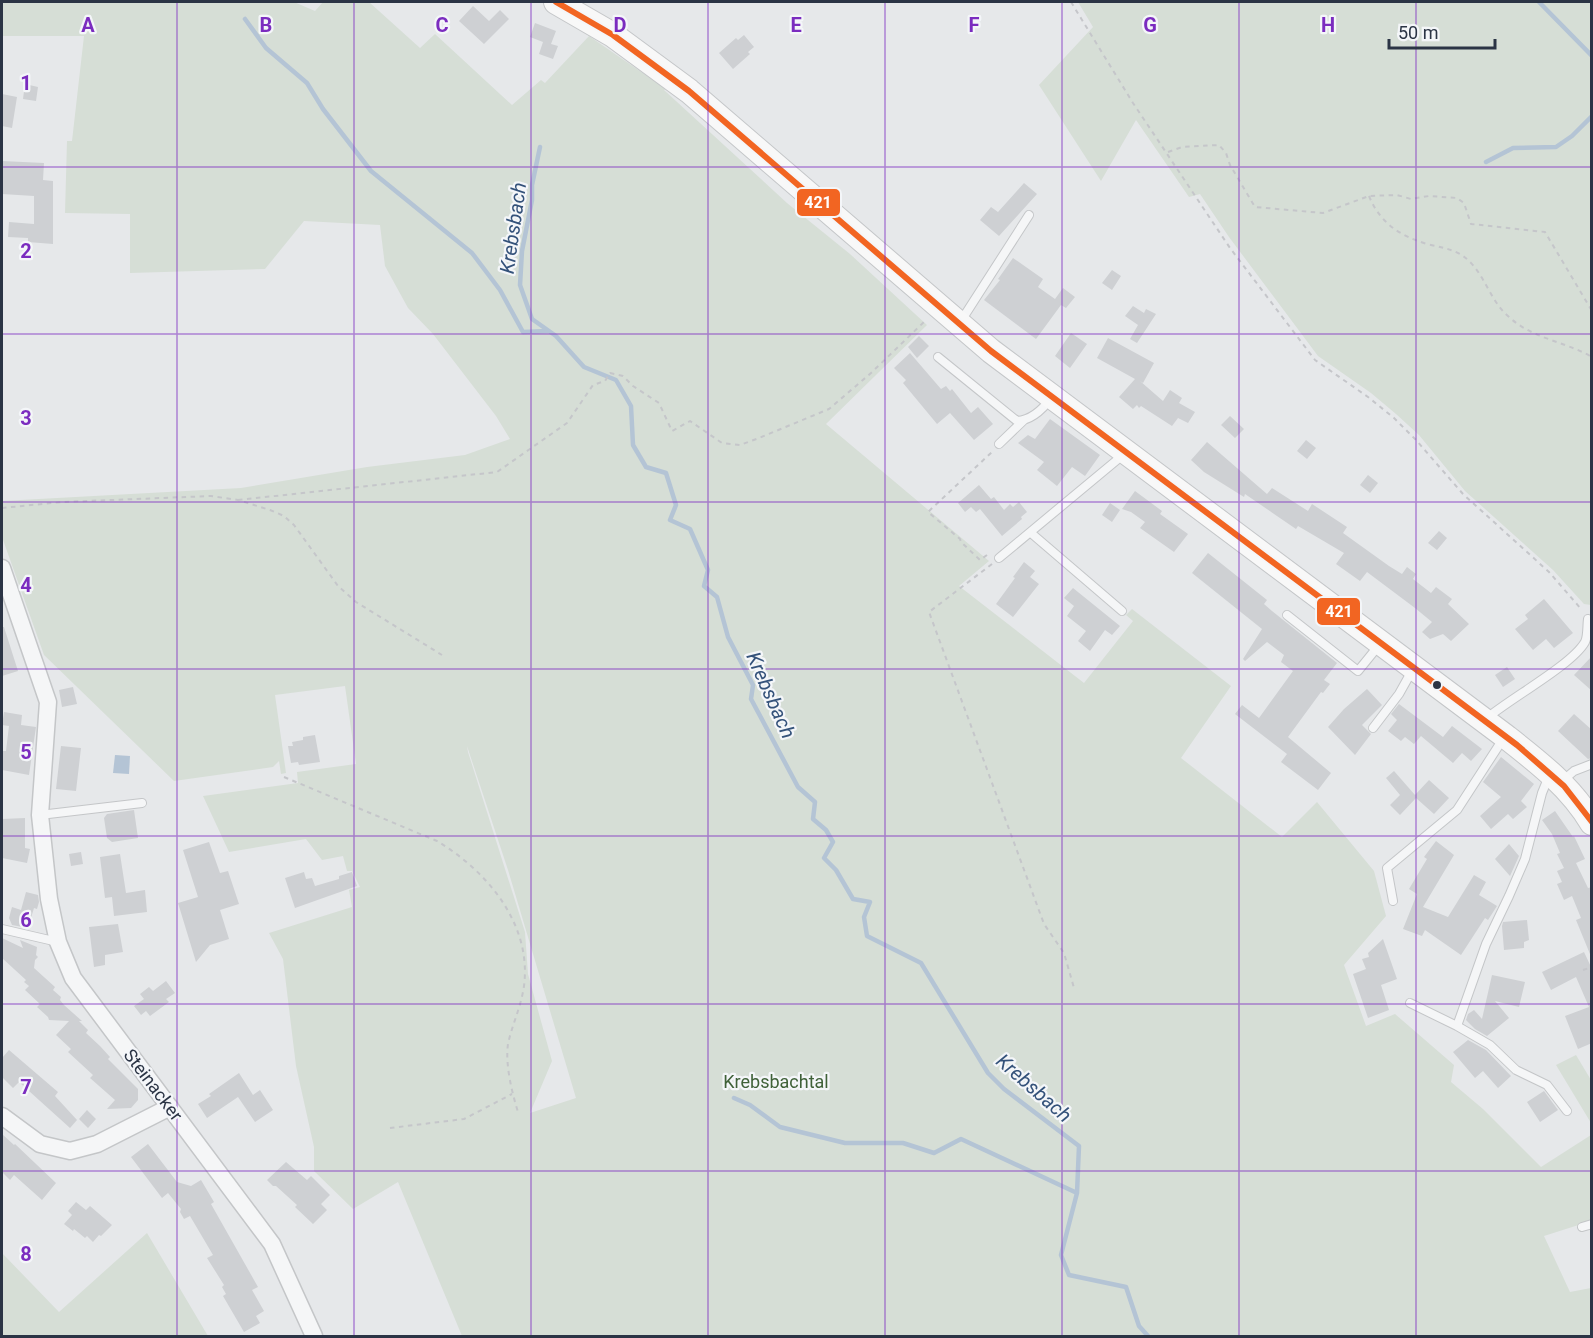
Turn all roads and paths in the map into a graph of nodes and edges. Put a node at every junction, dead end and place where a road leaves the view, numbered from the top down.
1 (556, 2) edge
2 (1071, 2) edge
3 (1168, 152) junction
4 (1369, 196) junction
5 (1029, 215) dead end
6 (939, 309) junction
7 (1592, 311) edge
8 (959, 325) junction
9 (938, 357) dead end
10 (1592, 357) edge
11 (1052, 396) junction
12 (1024, 420) junction
13 (999, 444) joint
14 (1127, 452) junction
15 (238, 500) junction
16 (2, 508) edge
17 (1031, 533) junction
18 (987, 555) dead end
19 (999, 558) joint
20 (2, 568) edge
21 (1122, 611) dead end
22 (1287, 615) dead end
23 (1588, 619) joint
24 (1382, 642) junction
25 (442, 655) dead end
26 (1415, 667) junction
27 (1484, 720) junction
28 (1373, 728) dead end
29 (1505, 736) junction
30 (1592, 764) edge
31 (284, 777) dead end
32 (1555, 778) junction
33 (142, 803) dead end
34 (40, 814) junction
35 (1592, 823) edge
36 (1393, 901) dead end
37 (2, 929) edge
38 (58, 942) junction
39 (1592, 967) edge
40 (1582, 970) dead end
41 (1074, 988) dead end
42 (1410, 1003) dead end
43 (1457, 1026) junction
44 (513, 1094) junction
45 (170, 1107) junction
46 (1567, 1111) dead end
47 (518, 1112) dead end
48 (2, 1116) edge
49 (390, 1128) dead end
50 (1592, 1224) edge
51 (1582, 1227) dead end
52 (314, 1336) edge

1 - 6 street
2 - 3 path
3 - 4 path
3 - 23 path
4 - 7 path
4 - 10 path
5 - 8 lane
6 - 8 street
6 - 15 path
8 - 11 street
9 - 12 lane
11 - 12 lane
11 - 14 street
12 - 13 lane
13 - 18 path
14 - 17 lane
14 - 24 street
15 - 16 path
15 - 25 path
17 - 19 lane
17 - 21 lane
19 - 41 path
20 - 34 street, Steinacker
22 - 24 lane
23 - 27 lane
24 - 26 street
26 - 27 street
26 - 28 lane
27 - 29 street
29 - 32 street
29 - 36 lane
30 - 32 lane
31 - 44 path
32 - 35 street
32 - 43 lane
33 - 34 lane
34 - 38 street, Steinacker
37 - 38 lane
38 - 45 street, Steinacker
39 - 40 path
42 - 43 lane
43 - 46 lane
44 - 47 path
44 - 49 path
45 - 48 street
45 - 52 street, Steinacker
50 - 51 lane

